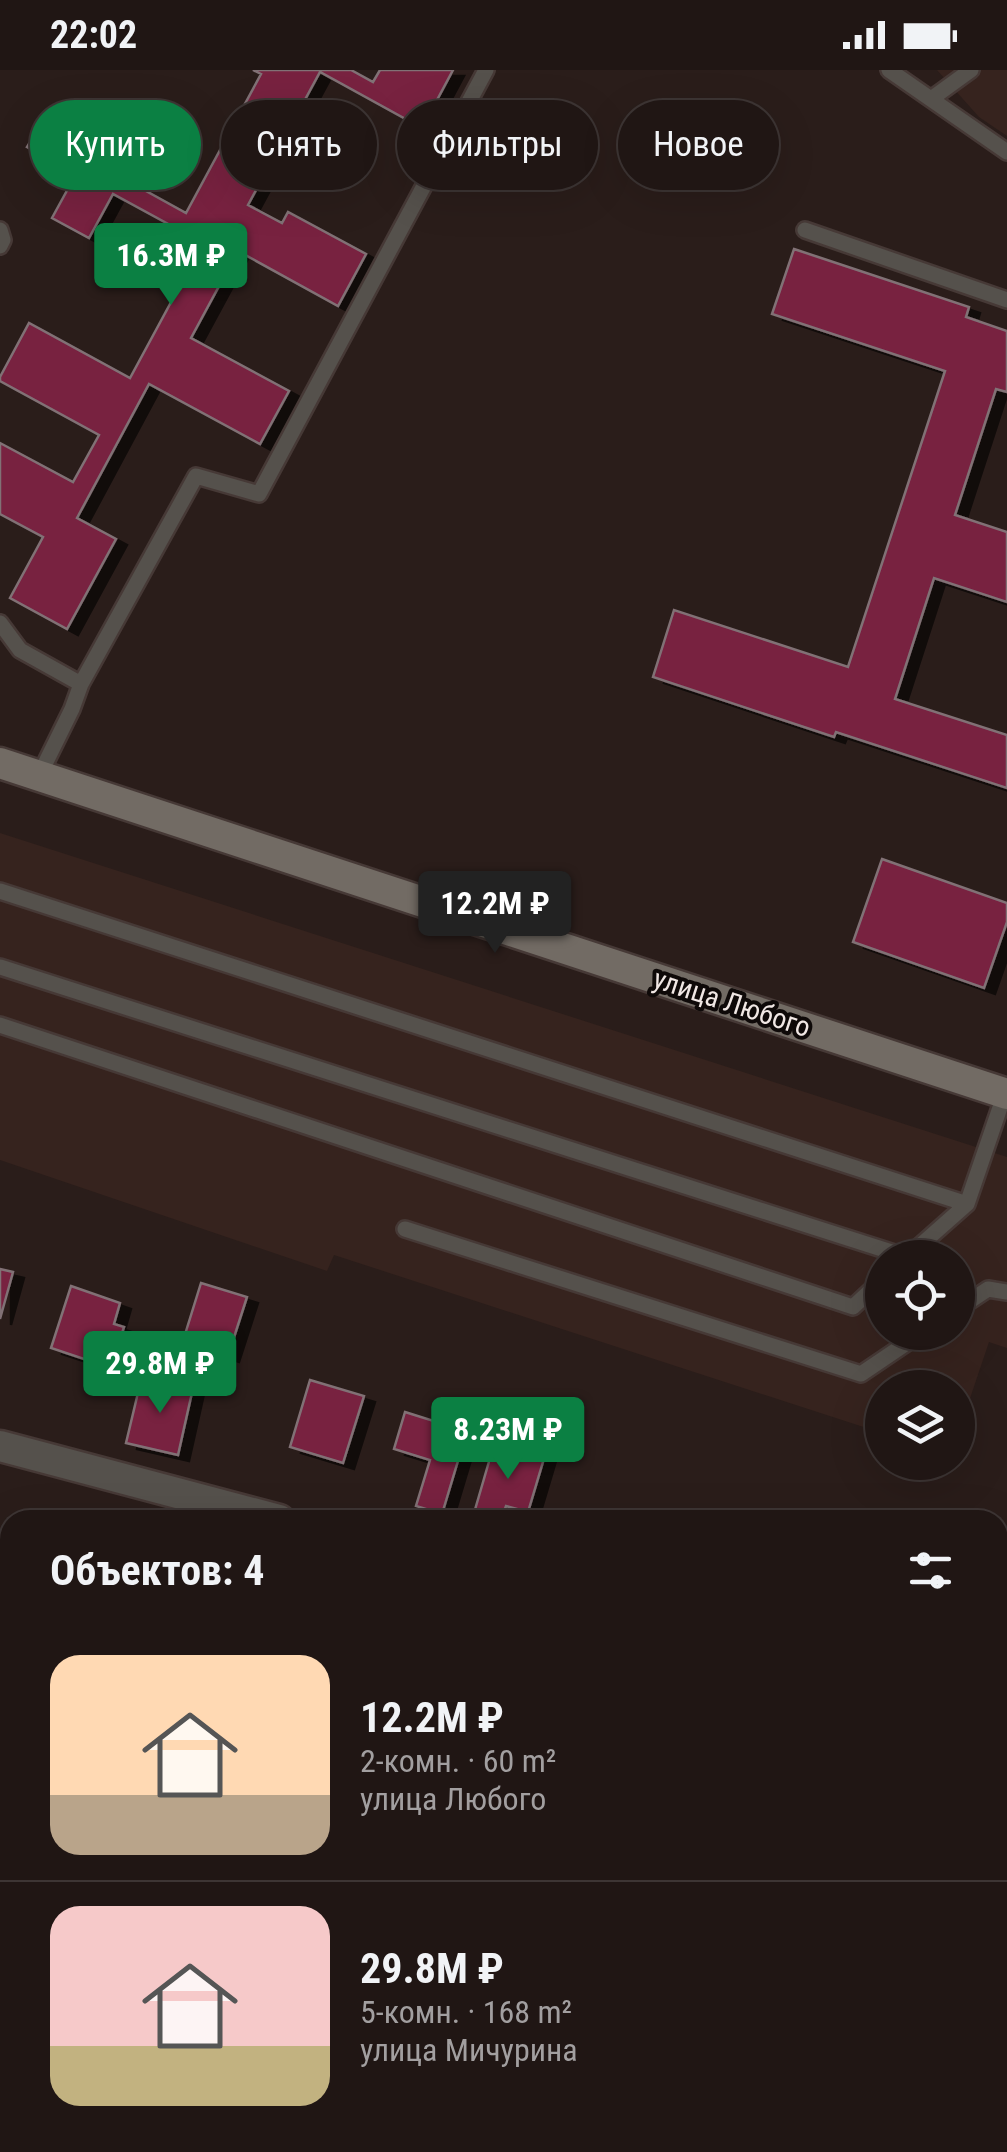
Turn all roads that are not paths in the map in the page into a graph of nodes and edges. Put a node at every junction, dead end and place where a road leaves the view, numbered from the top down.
1 (486, 70) edge
2 (889, 70) edge
3 (971, 70) edge
4 (931, 99) junction
5 (1007, 152) edge
6 (0, 230) edge
7 (804, 230) dead end
8 (0, 246) edge
9 (1007, 300) edge
10 (0, 623) edge
11 (80, 684) junction
12 (0, 763) edge
13 (40, 774) junction
14 (0, 891) edge
15 (0, 967) edge
16 (0, 1025) edge
17 (1006, 1093) edge
18 (966, 1204) junction
19 (404, 1229) dead end
20 (926, 1240) edge
21 (865, 1244) edge
22 (1007, 1292) edge
23 (865, 1296) edge
24 (975, 1297) edge
25 (896, 1350) edge
26 (0, 1446) edge
27 (240, 1510) edge

1 - 11 lane
2 - 4 lane
3 - 4 lane
4 - 5 lane
6 - 8 lane
7 - 9 lane
10 - 11 lane
11 - 13 lane
12 - 13 street, улица Любого
13 - 17 street, улица Любого
14 - 18 lane
15 - 21 lane
16 - 23 lane
17 - 18 lane
18 - 20 lane
19 - 25 lane
22 - 24 lane
26 - 27 street

